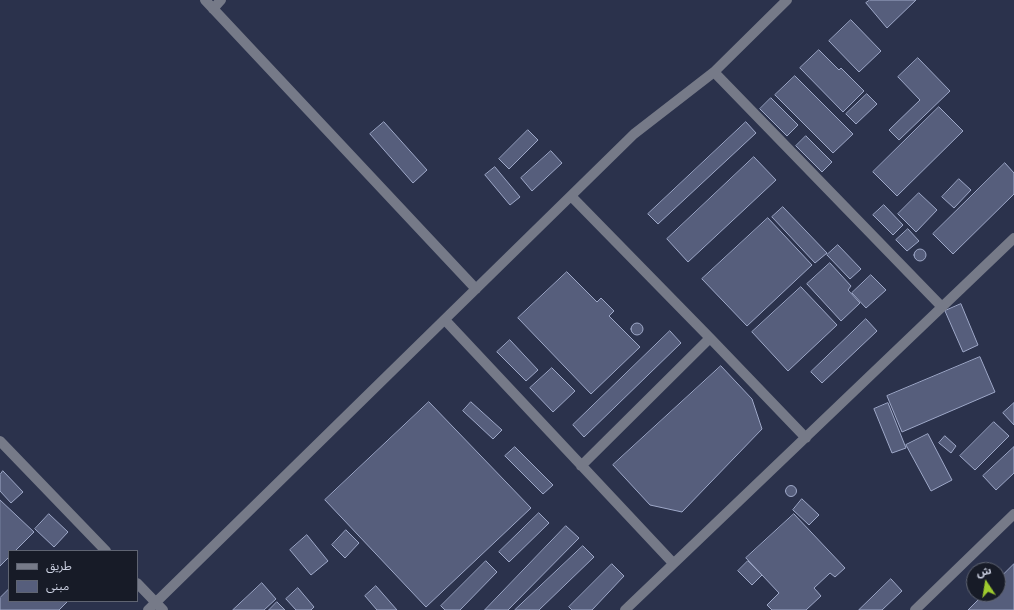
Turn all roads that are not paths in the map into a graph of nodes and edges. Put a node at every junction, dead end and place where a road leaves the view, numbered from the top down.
1 (204, 0) edge
2 (221, 0) edge
3 (787, 0) edge
4 (212, 8) junction
5 (714, 72) junction
6 (571, 196) junction
7 (1014, 238) edge
8 (476, 290) junction
9 (942, 307) junction
10 (444, 320) junction
11 (710, 338) junction
12 (806, 438) junction
13 (0, 442) edge
14 (581, 466) junction
15 (1014, 514) edge
16 (105, 550) edge
17 (673, 563) junction
18 (138, 584) edge
19 (156, 602) junction
20 (148, 610) edge
21 (164, 610) edge
22 (625, 610) edge
23 (915, 610) edge

1 - 4 street
2 - 4 street
3 - 5 street
4 - 8 street
5 - 6 street
5 - 9 street
6 - 8 street
6 - 11 street
7 - 9 street
8 - 10 street
9 - 12 street
10 - 14 street
10 - 19 street
11 - 12 street
11 - 14 street
12 - 17 street
13 - 16 street
14 - 17 street
15 - 23 street
17 - 22 street
18 - 19 street
19 - 20 street
19 - 21 street

